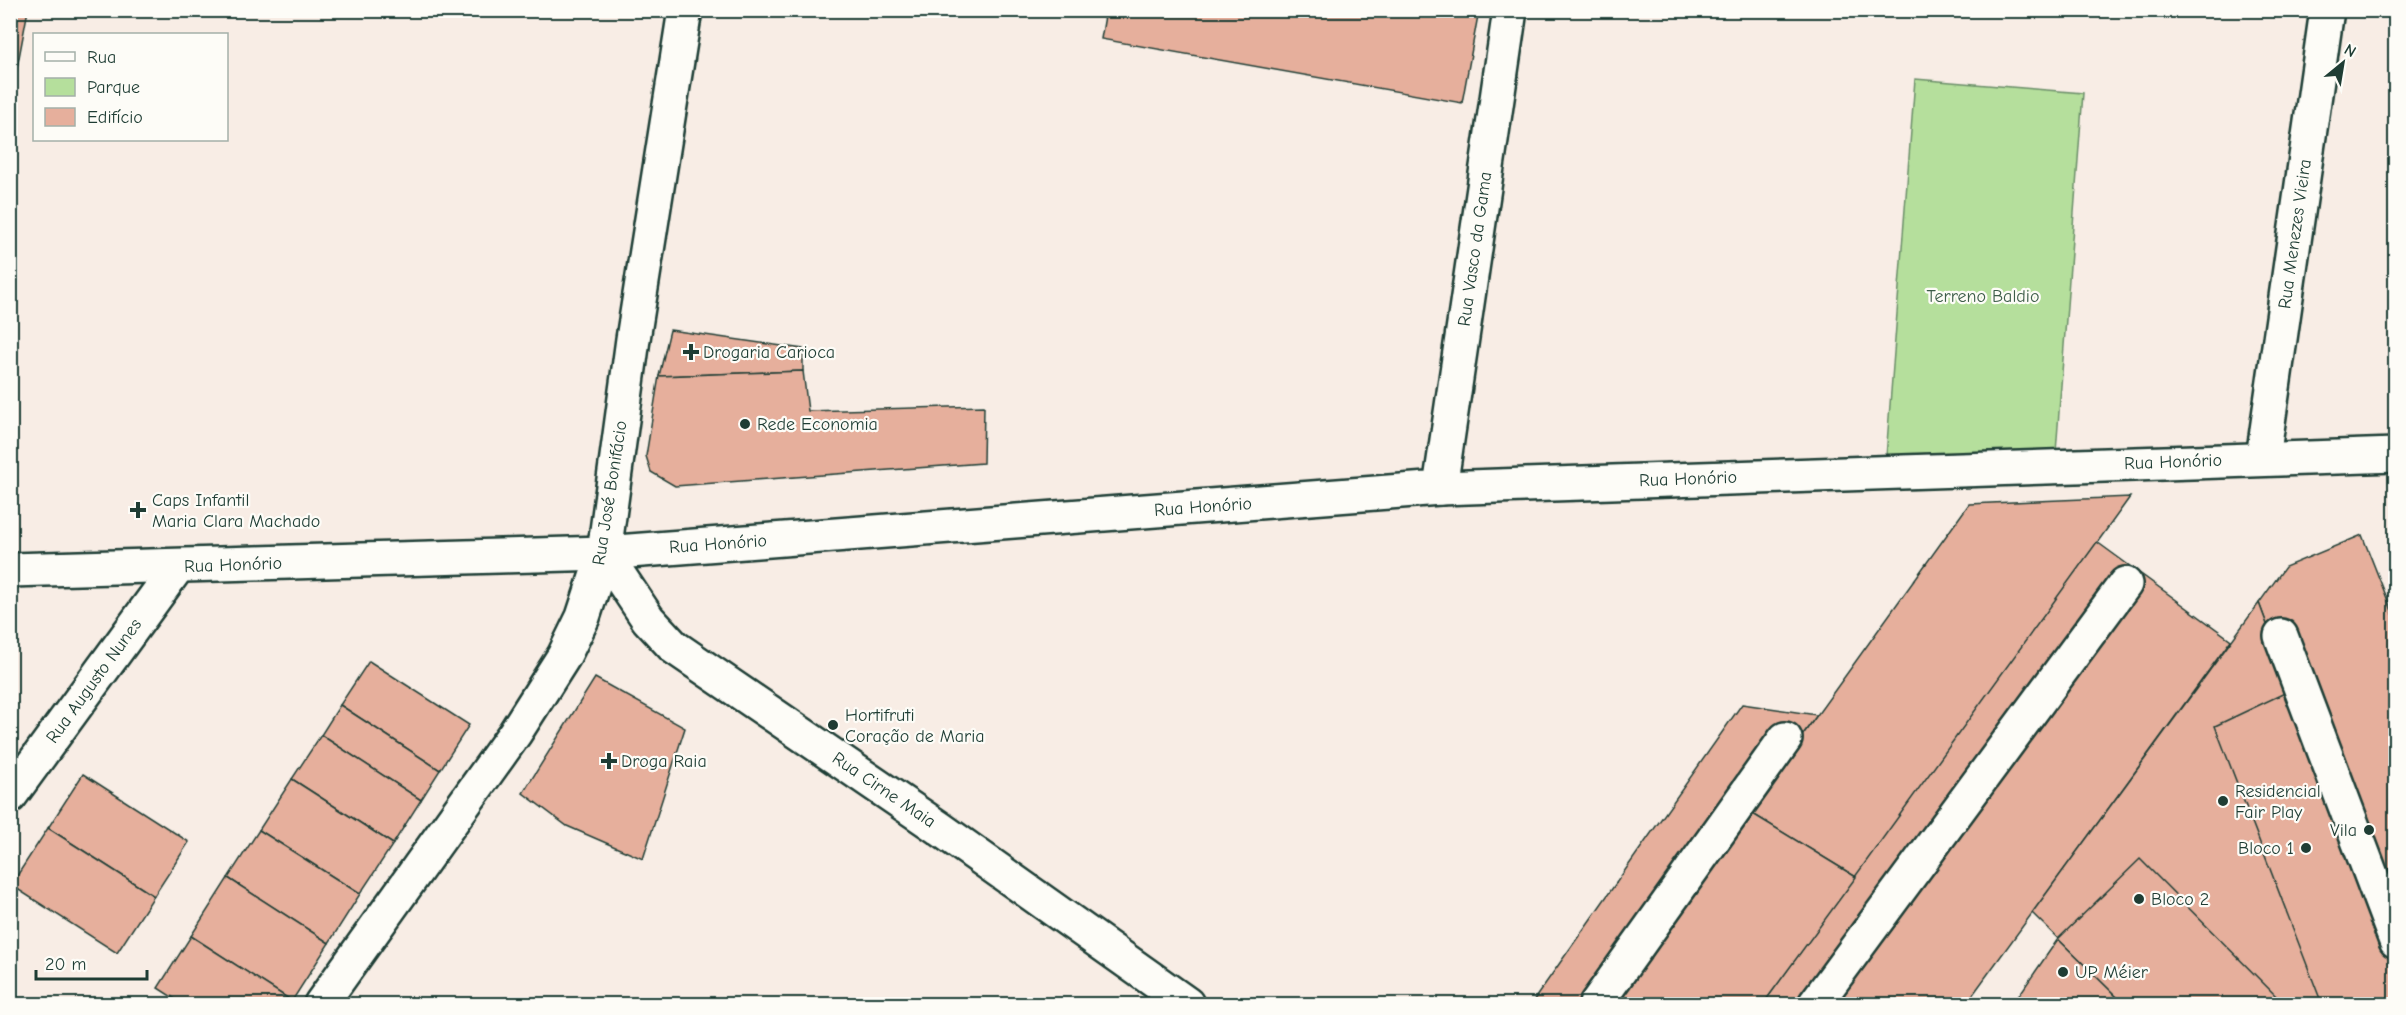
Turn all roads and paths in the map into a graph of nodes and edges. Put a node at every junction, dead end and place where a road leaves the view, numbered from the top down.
1 (685, 10) edge
2 (1510, 10) edge
3 (2328, 10) edge
4 (2396, 454) edge
5 (2264, 459) junction
6 (1440, 488) junction
7 (604, 553) junction
8 (178, 566) junction
9 (10, 570) edge
10 (2125, 584) dead end
11 (2281, 636) dead end
12 (1785, 739) dead end
13 (10, 796) edge
14 (2396, 941) edge
15 (321, 1005) edge
16 (1187, 1005) edge
17 (1596, 1005) edge
18 (1815, 1005) edge

1 - 7 street, Rua José Bonifácio
2 - 6 street, Rua Vasco da Gama
3 - 5 street, Rua Menezes Vieira
4 - 5 street, Rua Honório
5 - 6 street, Rua Honório
6 - 7 street, Rua Honório
7 - 8 street, Rua Honório
7 - 15 street, Rua José Bonifácio
7 - 16 street, Rua Cirne Maia
8 - 9 street, Rua Honório
8 - 13 street, Rua Augusto Nunes
10 - 18 street
11 - 14 street
12 - 17 street

